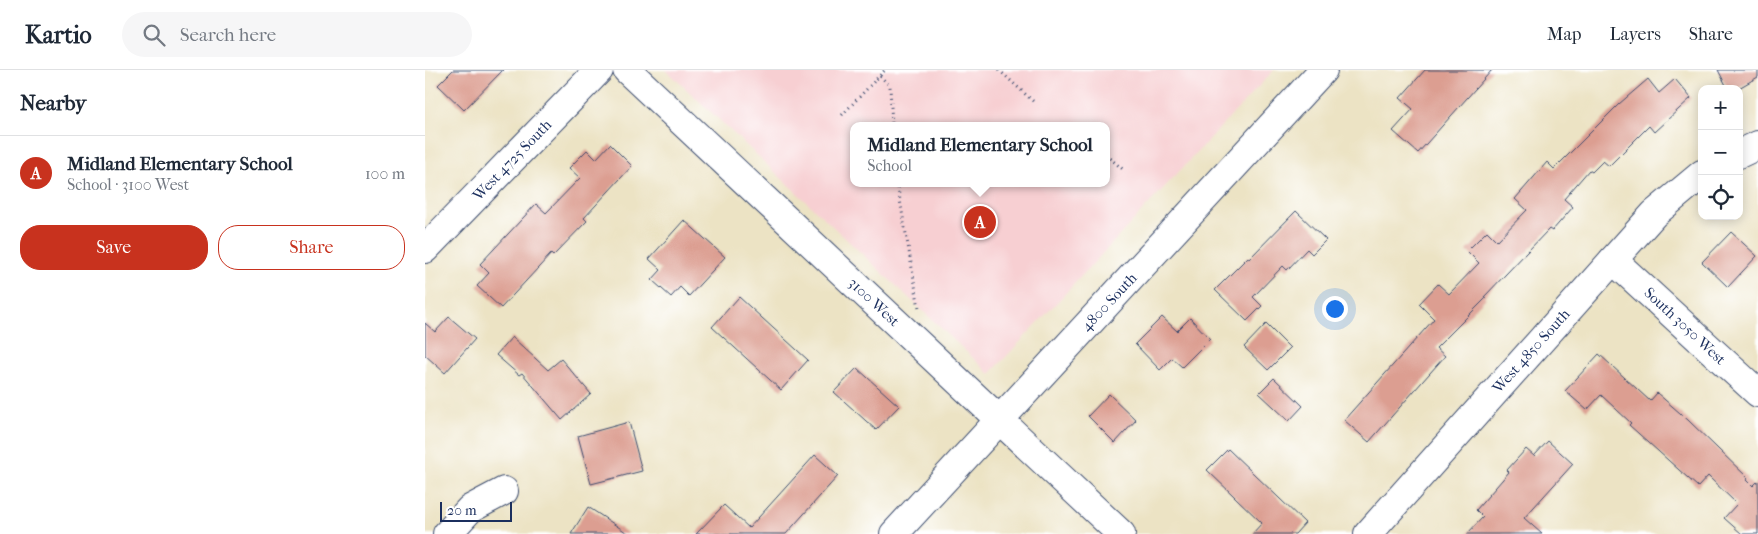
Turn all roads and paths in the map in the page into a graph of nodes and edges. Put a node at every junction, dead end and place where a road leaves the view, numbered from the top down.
1 (599, 70) edge
2 (627, 70) edge
3 (885, 70) edge
4 (999, 70) edge
5 (1323, 70) edge
6 (880, 76) junction
7 (1035, 103) dead end
8 (842, 115) dead end
9 (892, 122) edge
10 (1758, 145) edge
11 (1743, 152) edge
12 (1110, 158) edge
13 (1125, 171) dead end
14 (1701, 175) edge
15 (898, 187) edge
16 (425, 250) edge
17 (1613, 260) junction
18 (919, 309) dead end
19 (1758, 393) edge
20 (999, 421) junction
21 (504, 491) dead end
22 (447, 534) edge
23 (894, 534) edge
24 (1121, 534) edge
25 (1368, 534) edge

1 - 16 street, West 4725 South
2 - 20 street, 3100 West
3 - 6 path
4 - 7 path
5 - 20 street, 4800 South
6 - 8 path
6 - 9 path
10 - 11 street
12 - 13 path
14 - 17 street, West 4850 South
15 - 18 path
17 - 19 street, South 3050 West
17 - 25 street, West 4850 South
20 - 23 street, 4800 South
20 - 24 street, 3100 West
21 - 22 street

